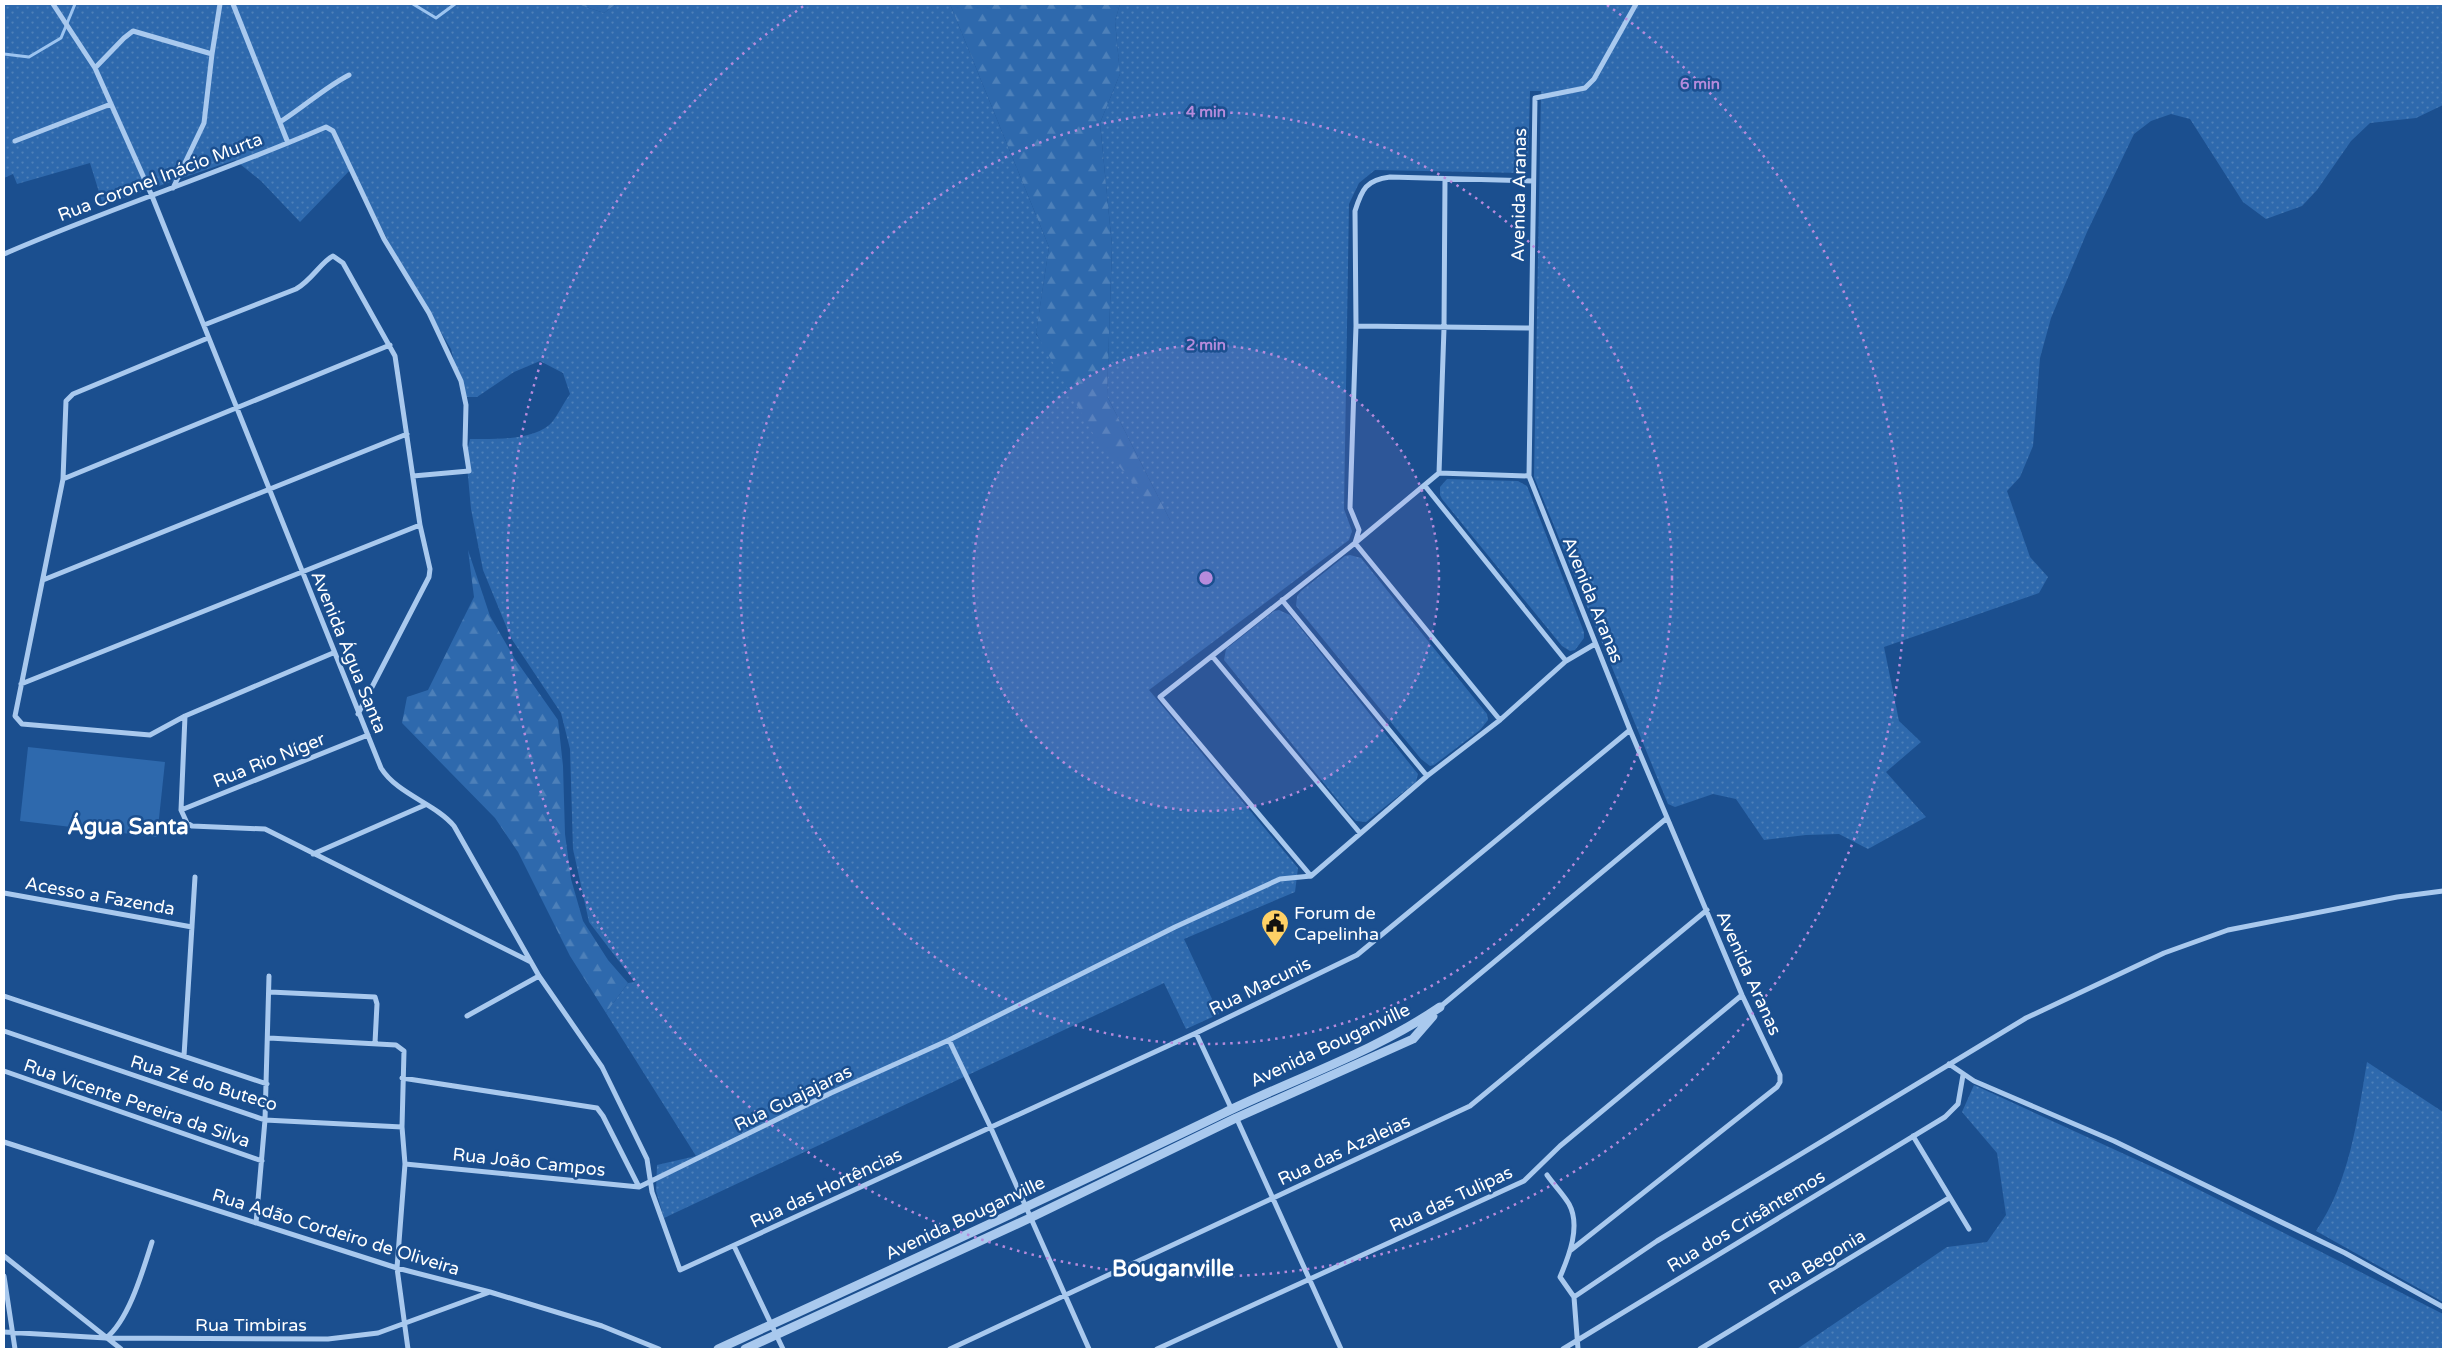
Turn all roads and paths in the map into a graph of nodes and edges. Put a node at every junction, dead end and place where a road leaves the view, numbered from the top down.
1 (53, 4) edge
2 (220, 4) edge
3 (233, 4) edge
4 (1636, 4) edge
5 (212, 54) junction
6 (95, 68) junction
7 (349, 75) dead end
8 (111, 104) junction
9 (280, 122) junction
10 (15, 141) dead end
11 (288, 143) junction
12 (1445, 179) junction
13 (1533, 182) junction
14 (173, 188) junction
15 (152, 196) junction
16 (4, 254) edge
17 (204, 325) junction
18 (1356, 326) junction
19 (1444, 328) junction
20 (1531, 328) junction
21 (208, 338) junction
22 (390, 345) junction
23 (237, 408) junction
24 (407, 434) junction
25 (1439, 474) junction
26 (413, 476) junction
27 (1529, 476) junction
28 (63, 479) junction
29 (1425, 486) junction
30 (269, 488) junction
31 (420, 526) junction
32 (1356, 543) junction
33 (302, 572) junction
34 (43, 580) junction
35 (1282, 600) junction
36 (1596, 644) junction
37 (333, 653) junction
38 (1212, 656) junction
39 (1566, 661) junction
40 (21, 684) junction
41 (358, 714) junction
42 (185, 716) junction
43 (1500, 720) junction
44 (1630, 730) junction
45 (368, 735) junction
46 (1427, 776) junction
47 (425, 805) junction
48 (181, 810) junction
49 (1667, 818) junction
50 (1360, 833) junction
51 (313, 854) junction
52 (1312, 876) junction
53 (195, 877) dead end
54 (2443, 891) edge
55 (4, 892) edge
56 (4, 898) edge
57 (1707, 910) junction
58 (192, 927) junction
59 (531, 962) junction
60 (269, 976) dead end
61 (539, 976) junction
62 (270, 992) junction
63 (1742, 995) junction
64 (4, 996) edge
65 (1440, 1007) joint
66 (467, 1016) dead end
67 (4, 1031) edge
68 (1196, 1032) junction
69 (268, 1038) junction
70 (948, 1040) junction
71 (375, 1043) junction
72 (184, 1056) junction
73 (1950, 1064) junction
74 (4, 1071) edge
75 (1964, 1076) junction
76 (402, 1078) junction
77 (267, 1084) junction
78 (1234, 1114) junction
79 (265, 1120) junction
80 (990, 1126) junction
81 (402, 1127) junction
82 (1913, 1136) junction
83 (4, 1142) edge
84 (262, 1161) junction
85 (405, 1164) junction
86 (1547, 1175) dead end
87 (650, 1181) junction
88 (639, 1187) junction
89 (1274, 1198) junction
90 (1949, 1198) junction
91 (1025, 1209) junction
92 (1030, 1218) junction
93 (256, 1223) junction
94 (1969, 1229) dead end
95 (152, 1242) dead end
96 (734, 1246) junction
97 (1571, 1250) junction
98 (4, 1256) edge
99 (678, 1264) joint
100 (397, 1268) junction
101 (4, 1276) edge
102 (1310, 1280) junction
103 (490, 1292) junction
104 (1066, 1296) junction
105 (1574, 1297) junction
106 (2443, 1308) edge
107 (405, 1324) junction
108 (773, 1329) junction
109 (4, 1332) edge
110 (12, 1332) junction
111 (106, 1338) junction
112 (1577, 1340) junction
113 (14, 1349) edge
114 (121, 1349) edge
115 (408, 1349) edge
116 (658, 1349) edge
117 (718, 1349) edge
118 (745, 1349) edge
119 (783, 1349) edge
120 (950, 1349) edge
121 (1089, 1349) edge
122 (1157, 1349) edge
123 (1340, 1349) edge
124 (1563, 1349) edge
125 (1578, 1349) edge
126 (1700, 1349) edge

1 - 6 street, Avenida Água Santa
2 - 5 street
3 - 9 street
4 - 13 street, Avenida Aranas
5 - 6 street
5 - 14 street
6 - 8 street, Avenida Água Santa
7 - 9 street
8 - 10 street
8 - 15 street, Avenida Água Santa
9 - 11 street
11 - 14 street, Rua Coronel Inácio Murta
11 - 26 street, Rua Coronel Inácio Murta
12 - 13 street
12 - 18 street
12 - 19 street
13 - 20 street, Avenida Aranas
14 - 15 street, Rua Coronel Inácio Murta
15 - 16 street, Rua Coronel Inácio Murta
15 - 17 street, Avenida Água Santa
17 - 21 street, Avenida Água Santa
17 - 22 street
18 - 19 street
18 - 32 street
19 - 20 street
19 - 25 street
20 - 27 street, Avenida Aranas
21 - 23 street, Avenida Água Santa
21 - 28 street
22 - 23 street
22 - 24 street
23 - 28 street
23 - 30 street, Avenida Água Santa
24 - 26 street
24 - 30 street
25 - 27 street
25 - 29 street
26 - 31 street
27 - 36 street, Avenida Aranas
28 - 34 street
29 - 32 street
29 - 39 street
30 - 33 street, Avenida Água Santa
30 - 34 street
31 - 33 street
31 - 41 street
32 - 35 street
32 - 43 street
33 - 37 street, Avenida Água Santa
33 - 40 street
34 - 40 street
35 - 38 street
35 - 46 street
36 - 39 street
36 - 44 street, Avenida Aranas
37 - 41 street, Avenida Água Santa
37 - 42 street
38 - 50 street
38 - 52 street
39 - 43 street
40 - 42 street
41 - 45 street, Avenida Água Santa
42 - 48 street
43 - 46 street
44 - 49 street, Avenida Aranas
44 - 68 street, Rua Macunis
45 - 47 street, Avenida Água Santa
45 - 48 street, Rua Rio Níger
46 - 50 street
47 - 51 street
47 - 59 street, Avenida Água Santa
48 - 51 street
49 - 57 street, Avenida Aranas
49 - 65 street
50 - 52 street
51 - 59 street
52 - 70 street, Rua Guajajaras
53 - 58 street
54 - 73 street
55 - 56 street
55 - 58 street, Acesso a Fazenda
57 - 63 street, Avenida Aranas
57 - 89 street, Rua das Azaleias
58 - 72 street
59 - 61 street, Avenida Água Santa
60 - 62 street
61 - 66 street
61 - 87 street, Avenida Água Santa
62 - 69 street
62 - 71 street
63 - 97 street, Avenida Aranas
63 - 102 street, Rua das Tulipas
64 - 72 street
65 - 78 street, Avenida Bouganville
67 - 79 street, Rua Zé do Buteco
68 - 78 street
68 - 80 street, Rua Macunis
69 - 71 street
69 - 77 street
70 - 80 street
70 - 87 street, Rua Guajajaras
71 - 76 street
72 - 77 street
73 - 75 street
73 - 105 street
74 - 84 street, Rua Vicente Pereira da Silva
75 - 82 street, Rua dos Crisântemos
75 - 106 street
76 - 81 street
76 - 88 street
77 - 79 street
78 - 89 street
78 - 91 street, Avenida Bouganville
78 - 92 street, Avenida Bouganville
79 - 81 street, Rua Zé do Buteco
79 - 84 street
80 - 91 street
80 - 96 street, Rua das Hortências
81 - 85 street
82 - 90 street
82 - 112 street, Rua dos Crisântemos
83 - 93 street, Rua Adão Cordeiro de Oliveira
84 - 93 street
85 - 88 street, Rua João Campos
85 - 100 street
86 - 97 street
87 - 88 street
87 - 99 street, Avenida Água Santa
89 - 102 street
89 - 104 street, Rua das Azaleias
90 - 94 street
90 - 126 street, Rua Begonia
91 - 92 street
91 - 108 street, Avenida Bouganville
92 - 104 street
92 - 108 street, Avenida Bouganville
93 - 100 street, Rua Adão Cordeiro de Oliveira
95 - 111 street
96 - 99 street, Rua das Hortências
96 - 108 street
97 - 105 street
98 - 111 street
100 - 103 street, Rua Adão Cordeiro de Oliveira
100 - 107 street
101 - 110 street
102 - 122 street, Rua das Tulipas
102 - 123 street
103 - 107 street, Rua Timbiras
103 - 116 street, Rua Adão Cordeiro de Oliveira
104 - 120 street, Rua das Azaleias
104 - 121 street
105 - 112 street
107 - 111 street, Rua Timbiras
107 - 115 street
108 - 117 street, Avenida Bouganville
108 - 118 street, Avenida Bouganville
108 - 119 street
109 - 110 street, Rua Timbiras
110 - 111 street, Rua Timbiras
110 - 113 street
111 - 114 street
112 - 124 street, Rua dos Crisântemos
112 - 125 street

